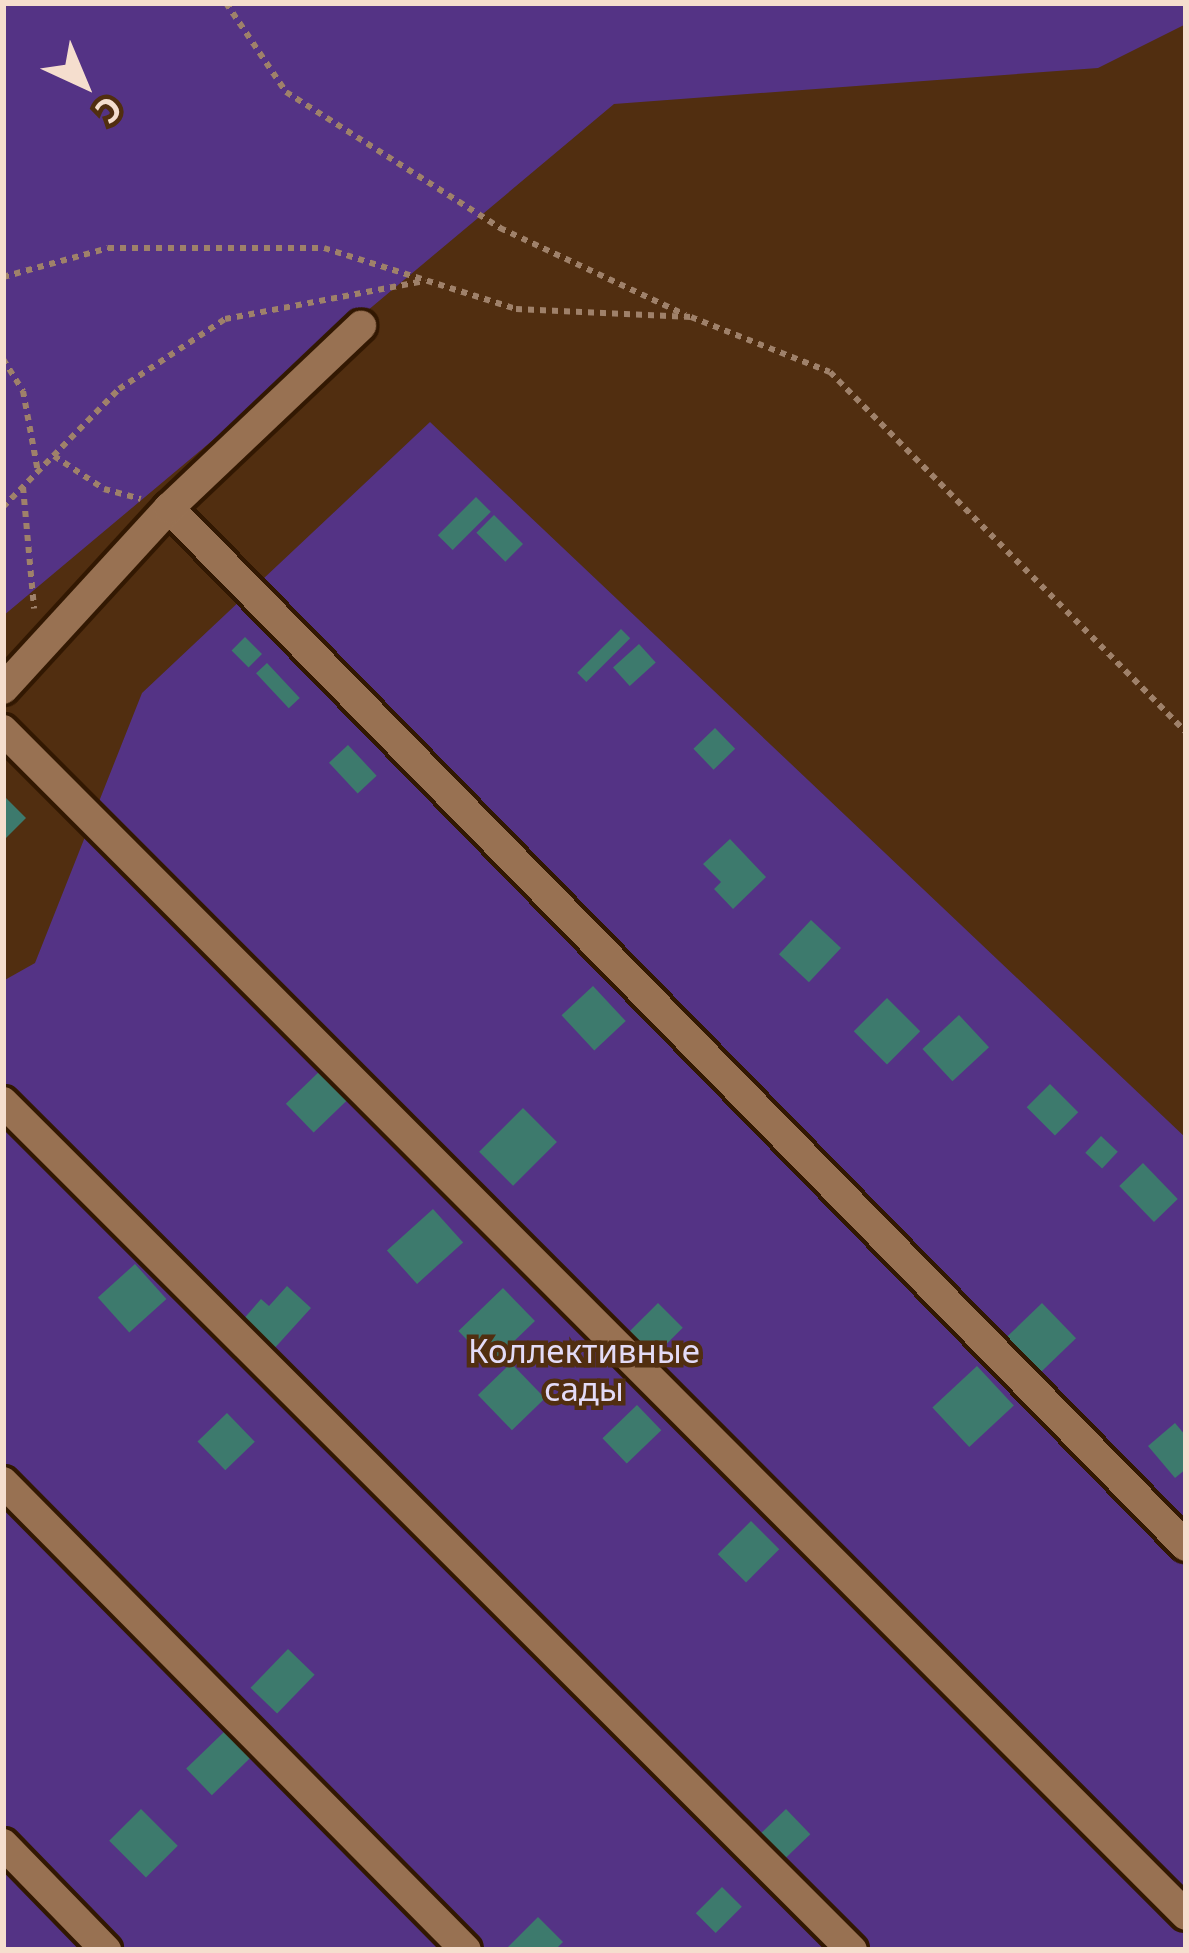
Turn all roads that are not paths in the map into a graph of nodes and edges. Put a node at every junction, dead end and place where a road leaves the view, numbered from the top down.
1 (361, 326) dead end
2 (169, 508) junction
3 (3, 689) edge
4 (3, 730) edge
5 (3, 1102) edge
6 (3, 1481) edge
7 (1186, 1546) edge
8 (3, 1844) edge
9 (1186, 1916) edge
10 (106, 1950) edge
11 (466, 1950) edge
12 (852, 1950) edge

1 - 2 street
2 - 3 street
2 - 7 street
4 - 9 street
5 - 12 street
6 - 11 street
8 - 10 street

